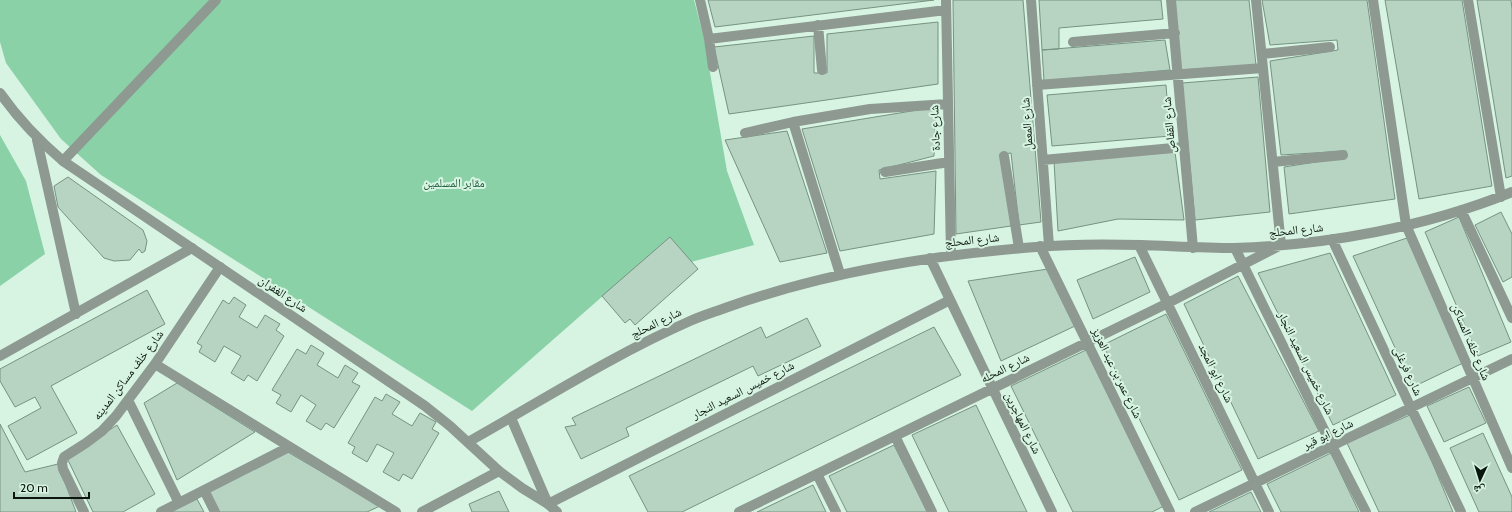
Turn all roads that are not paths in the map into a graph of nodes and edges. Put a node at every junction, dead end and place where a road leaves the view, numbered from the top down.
1 (216, 0) edge
2 (700, 0) edge
3 (1031, 0) edge
4 (1171, 0) edge
5 (1256, 0) edge
6 (1373, 0) edge
7 (1468, 0) edge
8 (946, 5) edge
9 (818, 25) junction
10 (1175, 33) junction
11 (709, 39) junction
12 (1073, 42) dead end
13 (1330, 47) dead end
14 (1262, 54) junction
15 (713, 68) dead end
16 (1263, 68) junction
17 (822, 70) dead end
18 (1178, 74) junction
19 (1037, 85) junction
20 (0, 92) edge
21 (948, 104) junction
22 (793, 122) junction
23 (745, 133) dead end
24 (37, 140) junction
25 (1184, 147) junction
26 (1343, 155) dead end
27 (1004, 156) dead end
28 (1042, 160) junction
29 (63, 161) junction
30 (949, 162) junction
31 (1273, 162) junction
32 (885, 172) dead end
33 (1512, 192) edge
34 (1501, 197) junction
35 (1460, 210) junction
36 (1406, 225) junction
37 (1332, 239) junction
38 (1139, 245) junction
39 (1281, 245) junction
40 (1045, 246) junction
41 (192, 248) junction
42 (1019, 248) junction
43 (1193, 248) junction
44 (1234, 248) junction
45 (951, 255) junction
46 (930, 258) junction
47 (1244, 264) junction
48 (220, 267) junction
49 (840, 274) junction
50 (950, 300) junction
51 (1168, 303) junction
52 (76, 314) junction
53 (1512, 318) edge
54 (1087, 342) junction
55 (0, 356) edge
56 (1512, 359) edge
57 (155, 364) junction
58 (1472, 379) junction
59 (992, 389) junction
60 (128, 400) junction
61 (1411, 408) junction
62 (511, 418) junction
63 (895, 436) junction
64 (468, 442) junction
65 (1332, 446) junction
66 (289, 447) junction
67 (1512, 468) edge
68 (499, 471) junction
69 (817, 474) junction
70 (1255, 483) junction
71 (204, 490) junction
72 (179, 503) junction
73 (548, 504) junction
74 (84, 512) edge
75 (162, 512) edge
76 (215, 512) edge
77 (396, 512) edge
78 (422, 512) edge
79 (557, 512) edge
80 (739, 512) edge
81 (836, 512) edge
82 (932, 512) edge
83 (1052, 512) edge
84 (1170, 512) edge
85 (1195, 512) edge
86 (1269, 512) edge
87 (1366, 512) edge
88 (1461, 512) edge

1 - 29 street
2 - 11 street
3 - 19 street, شارع المعمل
4 - 10 street, شارع القفاص
5 - 14 street
6 - 36 street, شارع خلف المساكن
7 - 34 street
8 - 9 street
8 - 21 street, شارع جادة
9 - 11 street
9 - 17 street
10 - 12 street
10 - 18 street, شارع القفاص
11 - 15 street
13 - 14 street
14 - 16 street
16 - 18 street
16 - 31 street
18 - 19 street
18 - 25 street, شارع القفاص
19 - 28 street, شارع المعمل
20 - 24 street, شارع الغفران
21 - 22 street
21 - 30 street, شارع جادة
22 - 23 street
22 - 49 street
24 - 29 street, شارع الغفران
24 - 52 street
25 - 28 street
25 - 43 street, شارع القفاص
26 - 31 street
27 - 42 street
28 - 40 street, شارع المعمل
29 - 41 street, شارع الغفران
30 - 32 street
30 - 45 street, شارع جادة
31 - 39 street
33 - 34 street, شارع المحلج
34 - 35 street, شارع المحلج
35 - 36 street, شارع المحلج
35 - 53 street
36 - 37 street, شارع المحلج
36 - 58 street, شارع خلف المساكن
37 - 39 street, شارع المحلج
37 - 61 street, شارع فرغلى
38 - 40 street, شارع المحلج
38 - 43 street, شارع المحلج
38 - 51 street, شارع ابو المجد
39 - 44 street, شارع المحلج
39 - 47 street, شارع المحله
40 - 42 street, شارع المحلج
40 - 54 street, شارع عمر بن عبد العزيز
41 - 48 street, شارع الغفران
41 - 52 street
42 - 45 street, شارع المحلج
43 - 44 street, شارع المحلج
44 - 47 street, شارع خميس السعيد النجار
45 - 46 street, شارع المحلج
46 - 49 street, شارع المحلج
46 - 50 street, شارع المهاجرين
47 - 51 street, شارع المحله
47 - 65 street, شارع خميس السعيد النجار
48 - 57 street, شارع خلف مساكن المدينه
48 - 64 street, شارع الغفران
49 - 62 street, شارع المحلج
50 - 59 street, شارع المهاجرين
50 - 73 street, شارع خميس السعيد النجار
51 - 54 street, شارع المحله
51 - 70 street, شارع ابو المجد
52 - 55 street
54 - 59 street, شارع المحله
54 - 84 street, شارع عمر بن عبد العزيز
56 - 58 street, شارع ابو قير
57 - 60 street, شارع خلف مساكن المدينه
57 - 66 street
58 - 61 street, شارع ابو قير
58 - 67 street, شارع خلف المساكن
59 - 63 street, شارع المحله
59 - 83 street, شارع المهاجرين
60 - 72 street
60 - 74 street, شارع خلف مساكن المدينه
61 - 65 street, شارع ابو قير
61 - 88 street, شارع فرغلى
62 - 64 street, شارع المحلج
62 - 73 street
63 - 69 street, شارع المحله
63 - 82 street
64 - 68 street, شارع الغفران
65 - 70 street, شارع ابو قير
65 - 87 street, شارع خميس السعيد النجار
66 - 71 street
66 - 77 street
68 - 73 street, شارع الغفران
68 - 78 street
69 - 80 street, شارع المحله
69 - 81 street
70 - 85 street, شارع ابو قير
70 - 86 street, شارع ابو المجد
71 - 72 street
71 - 76 street
72 - 75 street
73 - 79 street, شارع الغفران

